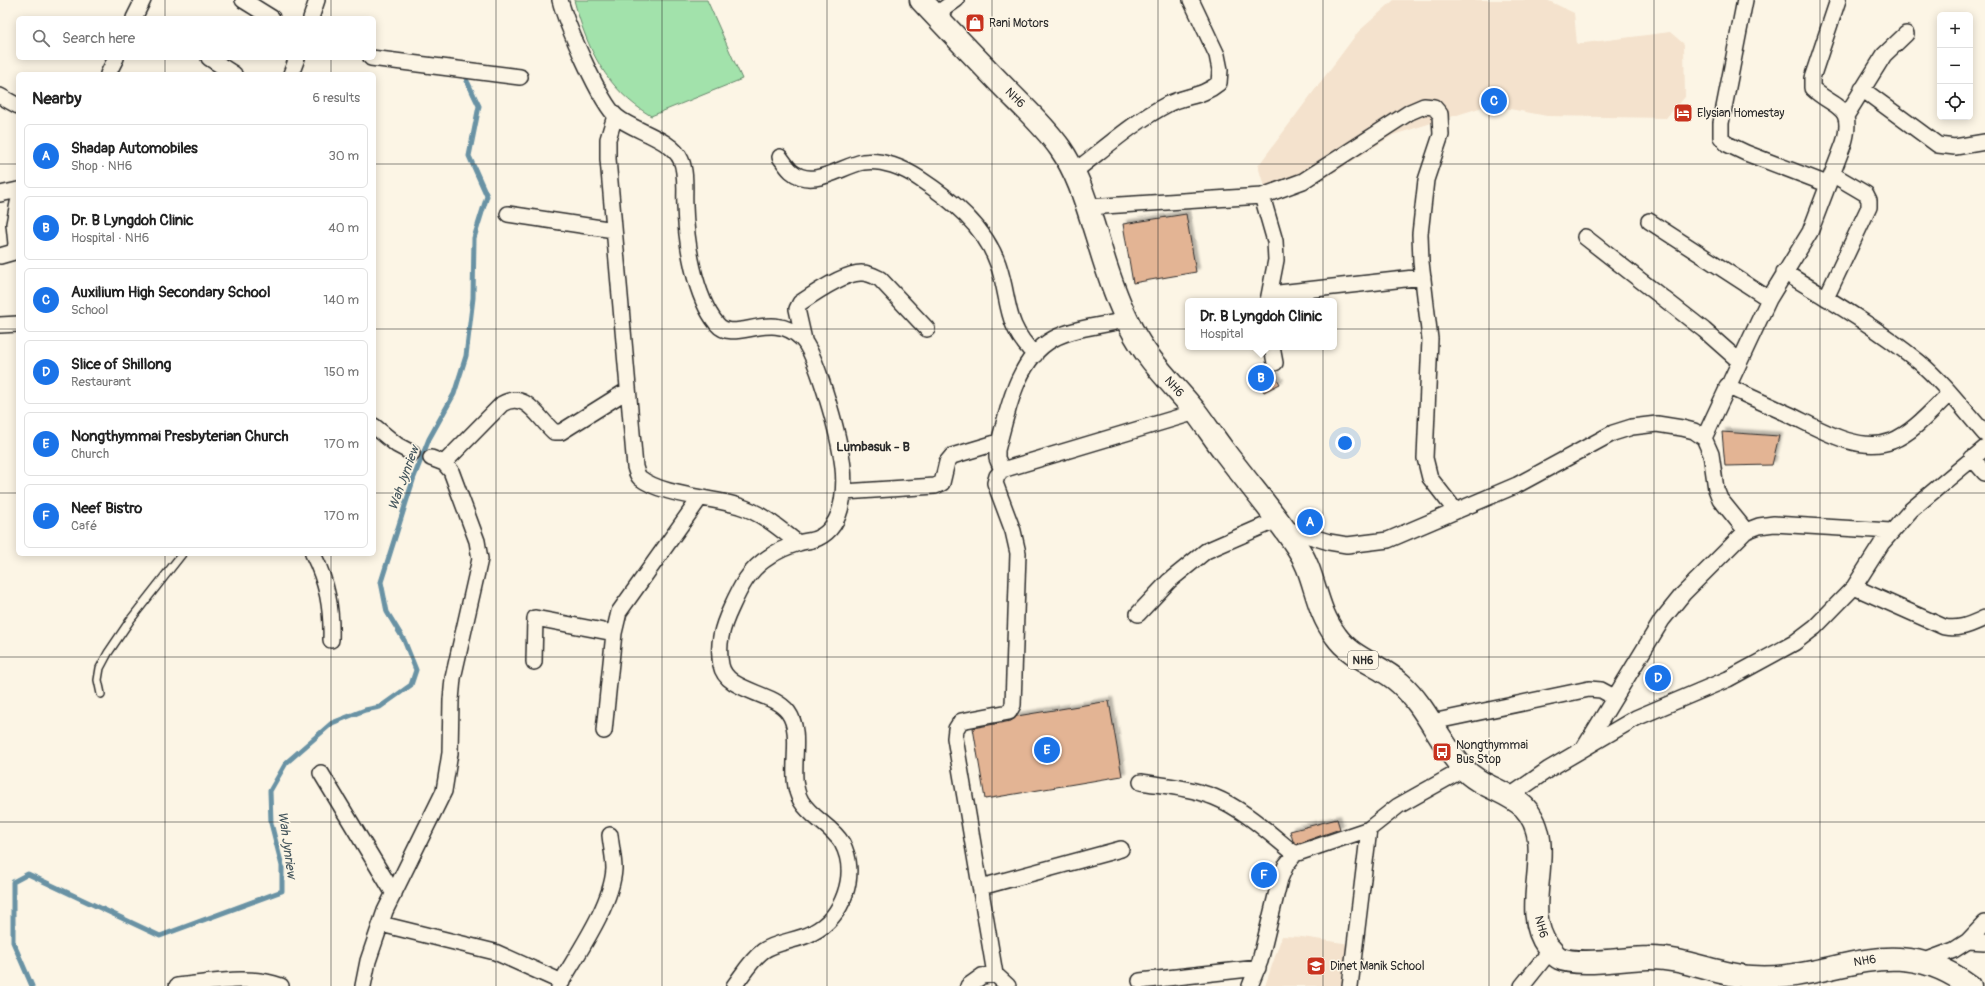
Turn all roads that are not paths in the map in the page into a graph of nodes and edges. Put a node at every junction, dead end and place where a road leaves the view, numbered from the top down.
1 (243, 0) edge
2 (317, 0) edge
3 (560, 0) edge
4 (956, 0) edge
5 (1191, 0) edge
6 (1745, 0) edge
7 (1838, 0) edge
8 (928, 7) edge
9 (269, 16) edge
10 (312, 16) edge
11 (1906, 34) dead end
12 (376, 59) edge
13 (115, 60) edge
14 (212, 60) edge
15 (296, 60) edge
16 (109, 72) edge
17 (231, 72) edge
18 (292, 72) edge
19 (520, 77) dead end
20 (1862, 89) junction
21 (0, 96) edge
22 (16, 105) edge
23 (615, 116) junction
24 (1846, 116) junction
25 (1985, 142) edge
26 (780, 157) dead end
27 (1075, 171) junction
28 (1829, 179) junction
29 (16, 190) edge
30 (0, 194) edge
31 (1262, 196) junction
32 (1088, 207) junction
33 (16, 214) edge
34 (508, 214) dead end
35 (1649, 221) dead end
36 (614, 230) junction
37 (1585, 237) dead end
38 (16, 244) edge
39 (16, 244) edge
40 (0, 256) edge
41 (1784, 272) junction
42 (1423, 276) junction
43 (1269, 298) edge
44 (1826, 298) junction
45 (1769, 299) junction
46 (1127, 320) junction
47 (16, 324) edge
48 (0, 325) edge
49 (927, 329) dead end
50 (804, 340) junction
51 (1273, 350) edge
52 (1035, 355) junction
53 (1739, 361) junction
54 (1275, 363) dead end
55 (1727, 386) junction
56 (628, 390) junction
57 (1950, 393) junction
58 (1196, 412) junction
59 (376, 428) edge
60 (1985, 434) edge
61 (1704, 438) junction
62 (999, 442) junction
63 (1985, 448) edge
64 (412, 453) dead end
65 (1972, 458) junction
66 (1002, 470) junction
67 (1985, 473) edge
68 (844, 492) junction
69 (700, 498) junction
70 (1455, 510) junction
71 (1280, 524) junction
72 (1746, 531) junction
73 (1891, 531) junction
74 (798, 543) junction
75 (180, 556) edge
76 (315, 556) edge
77 (1854, 587) junction
78 (1138, 614) dead end
79 (1985, 618) edge
80 (614, 633) junction
81 (331, 640) dead end
82 (534, 662) dead end
83 (100, 694) dead end
84 (1614, 697) junction
85 (1432, 722) junction
86 (604, 731) dead end
87 (1583, 750) junction
88 (1464, 769) junction
89 (321, 773) dead end
90 (1142, 782) dead end
91 (1510, 796) junction
92 (1369, 829) junction
93 (610, 835) dead end
94 (1122, 849) dead end
95 (1295, 854) junction
96 (981, 886) junction
97 (394, 894) junction
98 (1985, 923) edge
99 (380, 924) junction
100 (1968, 941) junction
101 (1985, 942) edge
102 (1550, 951) junction
103 (1922, 962) junction
104 (1258, 968) junction
105 (995, 974) junction
106 (1140, 981) dead end
107 (1754, 982) edge
108 (561, 984) edge
109 (177, 986) edge
110 (281, 986) edge
111 (363, 986) edge
112 (734, 986) edge
113 (968, 986) edge
114 (1008, 986) edge
115 (1250, 986) edge
116 (1350, 986) edge
117 (1522, 986) edge
118 (1970, 986) edge

1 - 9 street
2 - 10 street
3 - 23 street
4 - 8 street
5 - 27 street
6 - 28 street
7 - 24 street
8 - 27 highway, NH6 / NH6
11 - 20 street
12 - 19 street
13 - 16 street
14 - 17 street
15 - 18 street
20 - 24 street
20 - 25 street
21 - 22 street
23 - 36 street
23 - 50 street
24 - 28 street
26 - 52 street
27 - 32 highway, NH6 / NH6
28 - 41 street
28 - 44 street
29 - 30 street
31 - 32 street
31 - 42 street
31 - 43 street
32 - 46 highway, NH6 / NH6
33 - 38 street
34 - 36 street
35 - 45 street
36 - 56 street
37 - 53 street
39 - 40 street
41 - 44 street
41 - 45 street
42 - 43 street
42 - 70 street
44 - 57 street
45 - 53 street
46 - 52 street
46 - 58 highway, NH6 / NH6
47 - 48 street
49 - 50 street
50 - 68 street
51 - 54 street
52 - 62 street
53 - 55 street
55 - 57 street
55 - 61 street
56 - 69 street
56 - 97 street
57 - 60 street
58 - 66 street
58 - 71 highway, NH6 / NH6
59 - 64 street
61 - 70 street
61 - 72 street
62 - 66 street
62 - 68 street
63 - 65 street
65 - 67 street
65 - 73 street
66 - 96 street
68 - 74 street
69 - 74 street
69 - 80 street
70 - 71 street
71 - 78 street
71 - 85 highway, NH6 / NH6
72 - 73 street
72 - 84 street
73 - 77 street
74 - 112 street
75 - 83 lane
76 - 81 street
77 - 79 street
77 - 87 street
80 - 82 street
80 - 86 street
84 - 85 street
84 - 87 street
85 - 88 highway, NH6 / NH6
87 - 91 street
88 - 91 highway, NH6 / NH6
88 - 92 street
89 - 97 street
90 - 95 street
91 - 102 highway, NH6 / NH6
92 - 95 street
92 - 116 street
93 - 108 street
94 - 96 street
95 - 104 street
96 - 105 street
97 - 99 street
98 - 100 street
99 - 108 street
99 - 111 street
100 - 101 street
100 - 103 street
102 - 107 highway, NH6 / NH6
102 - 117 street
103 - 107 highway, NH6 / NH6
103 - 118 highway, NH6 / NH6
104 - 106 street
104 - 115 street
105 - 113 street
105 - 114 street
109 - 110 street

